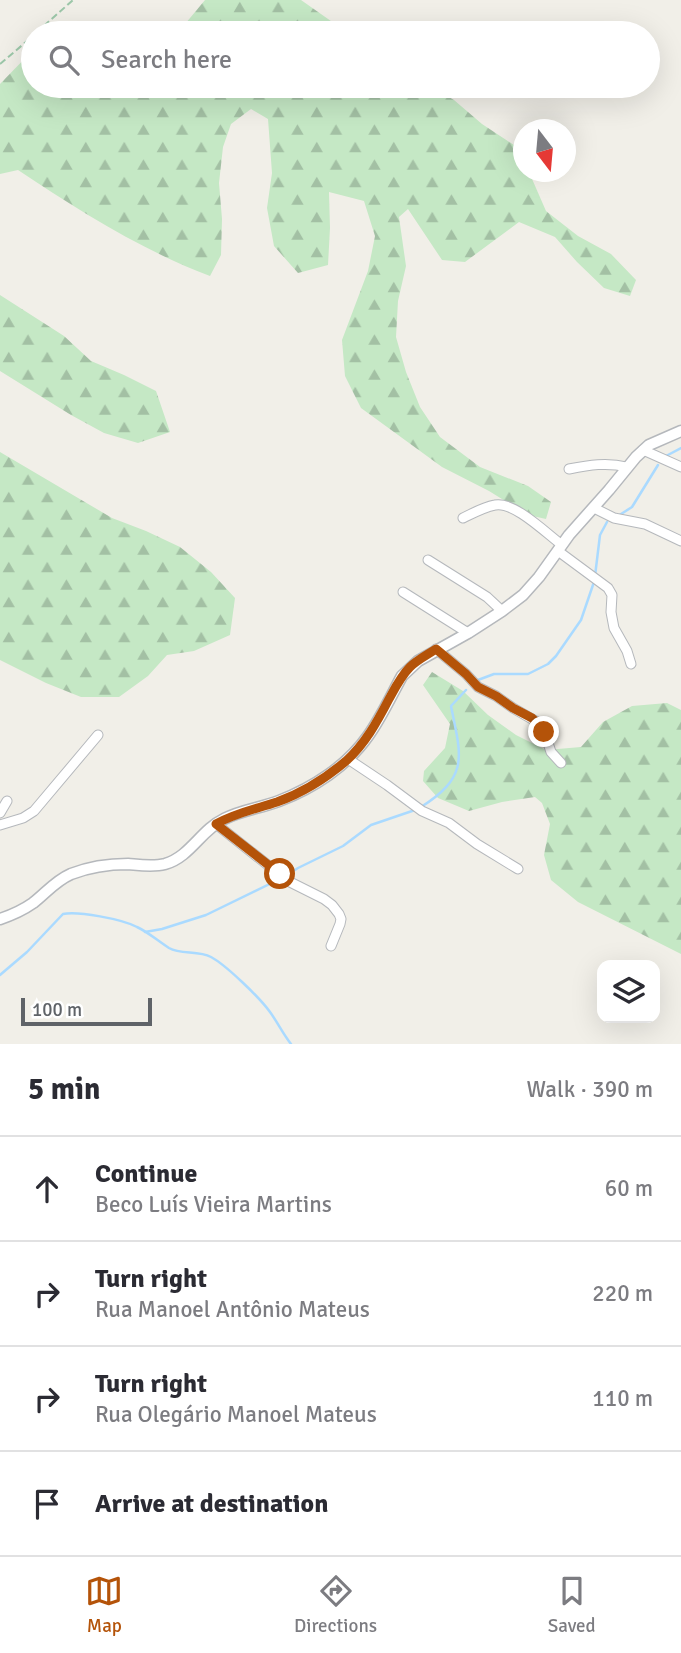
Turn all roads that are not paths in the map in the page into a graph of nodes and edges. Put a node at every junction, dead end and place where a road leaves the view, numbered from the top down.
1 (681, 431) edge
2 (643, 450) junction
3 (627, 467) junction
4 (681, 467) edge
5 (569, 470) dead end
6 (594, 508) junction
7 (463, 518) dead end
8 (681, 541) edge
9 (560, 548) junction
10 (428, 561) dead end
11 (403, 592) dead end
12 (502, 611) junction
13 (468, 633) junction
14 (436, 649) junction
15 (631, 664) dead end
16 (98, 735) dead end
17 (348, 759) junction
18 (561, 763) dead end
19 (7, 801) dead end
20 (0, 813) edge
21 (216, 824) junction
22 (0, 825) edge
23 (518, 869) dead end
24 (0, 919) edge
25 (331, 946) dead end

1 - 2 street
2 - 3 street
2 - 4 street
3 - 5 street
3 - 6 street
6 - 8 street
6 - 9 street
7 - 9 street
9 - 12 street
9 - 15 street
10 - 12 street
11 - 13 street
12 - 13 street
13 - 14 street
14 - 17 street
14 - 18 street
16 - 22 street
17 - 21 street
17 - 23 street
19 - 20 street
21 - 24 street
21 - 25 street

